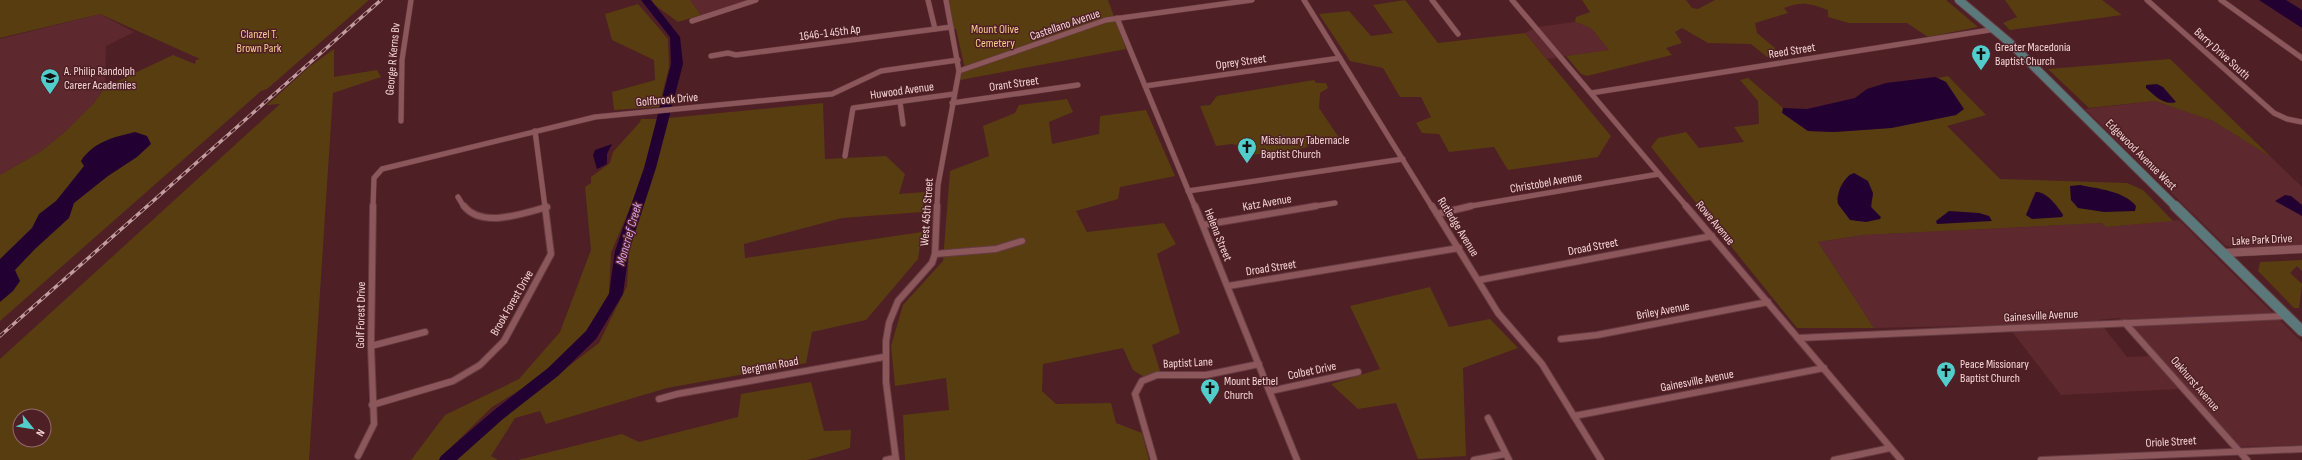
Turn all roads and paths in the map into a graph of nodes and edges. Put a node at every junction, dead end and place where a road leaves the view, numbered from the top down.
1 (411, 0) edge
2 (756, 0) edge
3 (928, 0) edge
4 (946, 0) edge
5 (1252, 0) edge
6 (1304, 0) edge
7 (1432, 0) edge
8 (1512, 0) edge
9 (1959, 0) edge
10 (2147, 0) edge
11 (2221, 0) edge
12 (1117, 18) junction
13 (692, 21) dead end
14 (951, 27) junction
15 (934, 29) junction
16 (1996, 29) junction
17 (1458, 34) dead end
18 (711, 56) dead end
19 (1340, 58) junction
20 (2302, 58) edge
21 (958, 60) junction
22 (960, 71) junction
23 (1078, 85) dead end
24 (1145, 86) junction
25 (1591, 93) junction
26 (954, 94) junction
27 (900, 102) junction
28 (952, 103) junction
29 (401, 121) dead end
30 (2302, 122) edge
31 (903, 124) dead end
32 (535, 131) junction
33 (845, 156) dead end
34 (1403, 159) junction
35 (378, 172) joint
36 (1659, 174) junction
37 (1188, 190) junction
38 (458, 197) dead end
39 (1335, 203) dead end
40 (547, 207) junction
41 (1437, 214) junction
42 (1202, 225) junction
43 (1712, 236) junction
44 (1022, 241) dead end
45 (1459, 248) junction
46 (2302, 249) edge
47 (2223, 253) junction
48 (935, 254) junction
49 (1479, 280) junction
50 (1228, 286) junction
51 (1768, 302) junction
52 (2286, 316) junction
53 (2125, 323) junction
54 (2302, 331) edge
55 (425, 332) dead end
56 (1561, 338) dead end
57 (1798, 338) junction
58 (371, 346) junction
59 (884, 358) junction
60 (1259, 364) junction
61 (1824, 368) junction
62 (1358, 372) dead end
63 (1270, 391) junction
64 (659, 399) dead end
65 (372, 405) junction
66 (1574, 416) junction
67 (1488, 418) dead end
68 (1890, 448) junction
69 (2302, 449) edge
70 (2238, 450) junction
71 (358, 456) dead end
72 (1507, 457) edge
73 (895, 459) edge
74 (2061, 459) edge
75 (886, 460) edge
76 (1154, 460) edge
77 (1297, 460) edge
78 (1474, 460) edge
79 (1601, 460) edge
80 (1834, 460) edge
81 (1901, 460) edge
82 (2041, 460) edge
83 (2247, 460) edge

1 - 29 street, George R Kerns Bv
2 - 13 street
3 - 15 street
4 - 14 street, West 45th Street
5 - 12 street, Castellano Avenue
6 - 19 street, Rutledge Avenue
7 - 17 street
8 - 25 street, Rowe Avenue
9 - 16 main road, Edgewood Avenue West
10 - 30 street, Barry Drive South
11 - 20 street
12 - 22 street, Castellano Avenue
12 - 24 street, Helena Street
14 - 15 street, 1646-1 45th Ap
14 - 21 street, West 45th Street
15 - 18 street, 1646-1 45th Ap
16 - 25 street, Reed Street
16 - 47 main road, Edgewood Avenue West
19 - 24 street, Oprey Street
19 - 34 street, Rutledge Avenue
21 - 22 street, West 45th Street
21 - 32 street, Golfbrook Drive
22 - 26 street, West 45th Street
23 - 28 street, Orant Street
24 - 37 street, Helena Street
25 - 36 street, Rowe Avenue
26 - 27 street, Huwood Avenue
26 - 28 street, West 45th Street
27 - 31 street
27 - 33 street, Huwood Avenue
28 - 48 street, West 45th Street
32 - 35 street, Golfbrook Drive
32 - 40 street, Brook Forest Drive
34 - 37 street
34 - 41 street, Rutledge Avenue
35 - 58 street, Golf Forest Drive
36 - 41 street, Christobel Avenue
36 - 43 street, Rowe Avenue
37 - 42 street, Helena Street
38 - 40 street
39 - 42 street, Katz Avenue
40 - 65 street, Brook Forest Drive
41 - 45 street, Rutledge Avenue
42 - 50 street, Helena Street
43 - 49 street, Droad Street
43 - 51 street, Rowe Avenue
44 - 48 street
45 - 49 street, Rutledge Avenue
45 - 50 street, Droad Street
46 - 47 street, Lake Park Drive
47 - 52 main road, Edgewood Avenue West
48 - 59 street, West 45th Street
49 - 66 street, Rutledge Avenue
50 - 60 street, Helena Street
51 - 56 street, Briley Avenue
51 - 57 street, Rowe Avenue
52 - 53 street, Gainesville Avenue
52 - 54 main road, Edgewood Avenue West
53 - 57 street, Gainesville Avenue
53 - 70 street, Oakhurst Avenue
55 - 58 street
57 - 61 street, Rowe Avenue
58 - 65 street, Golf Forest Drive
59 - 64 street, Bergman Road
59 - 73 street, West 45th Street
60 - 63 street, Helena Street
60 - 76 street, Baptist Lane
61 - 66 street, Gainesville Avenue
61 - 68 street, Rowe Avenue
62 - 63 street, Colbet Drive
63 - 77 street, Helena Street
65 - 71 street, Golf Forest Drive
66 - 79 street, Rutledge Avenue
67 - 72 street
68 - 80 street
68 - 81 street, Rowe Avenue
69 - 70 street, Oriole Street
70 - 74 street, Oriole Street
70 - 83 street, Oakhurst Avenue
72 - 78 street
73 - 75 street
74 - 82 street, Oriole Street

